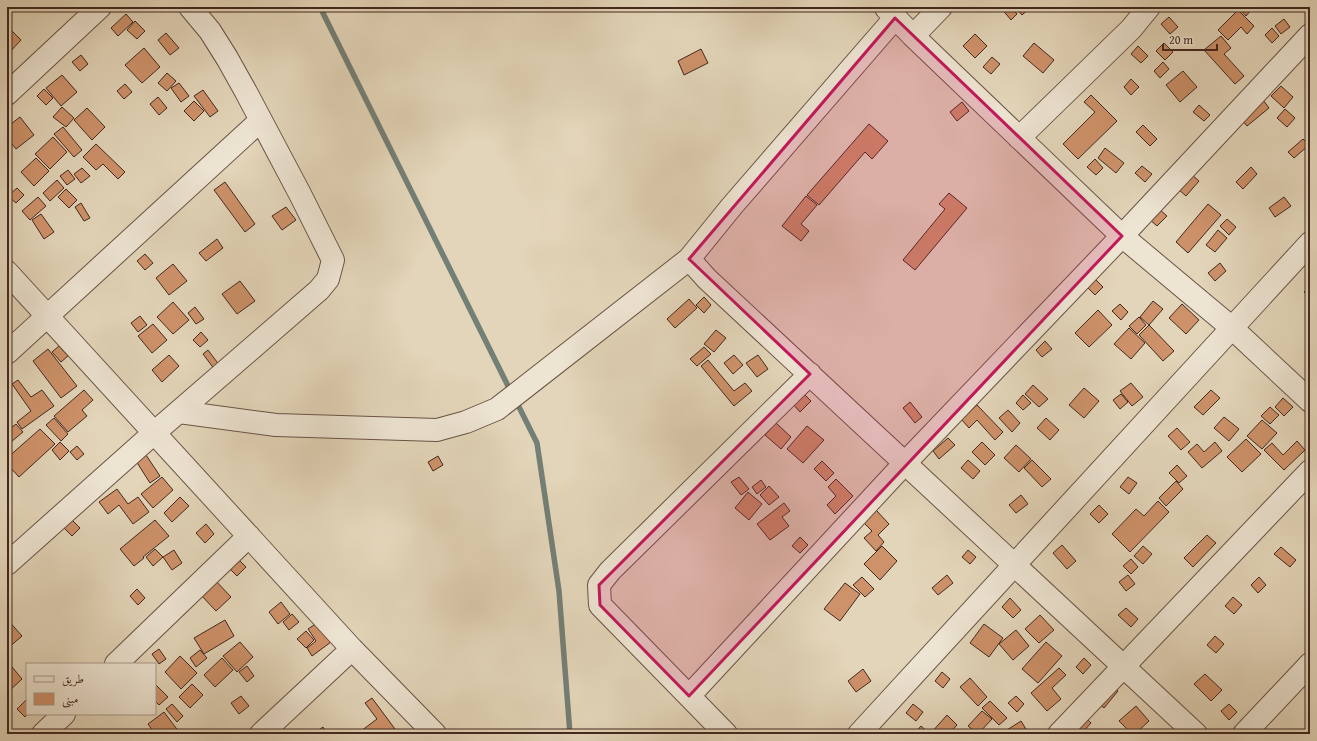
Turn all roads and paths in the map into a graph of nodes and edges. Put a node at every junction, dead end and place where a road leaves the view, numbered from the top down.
1 (100, 7) edge
2 (190, 7) edge
3 (941, 7) edge
4 (1149, 7) edge
5 (890, 12) edge
6 (1310, 35) edge
7 (913, 36) junction
8 (7, 94) edge
9 (260, 120) junction
10 (1019, 138) junction
11 (1122, 236) junction
12 (1310, 243) edge
13 (689, 259) junction
14 (7, 272) edge
15 (48, 316) junction
16 (1232, 328) junction
17 (7, 353) edge
18 (810, 374) junction
19 (1310, 401) edge
20 (179, 412) junction
21 (154, 433) junction
22 (905, 463) junction
23 (1310, 472) edge
24 (248, 536) junction
25 (7, 564) edge
26 (1014, 565) junction
27 (352, 649) junction
28 (117, 663) edge
29 (1310, 664) edge
30 (1123, 667) junction
31 (689, 696) junction
32 (63, 715) edge
33 (43, 734) edge
34 (261, 734) edge
35 (435, 734) edge
36 (726, 734) edge
37 (859, 734) edge
38 (1059, 734) edge
39 (1196, 734) edge
40 (1244, 734) edge

1 - 8 street
2 - 9 street
3 - 7 street
4 - 10 street
5 - 7 street
5 - 13 street
6 - 11 street
7 - 10 street
9 - 15 street
9 - 20 street
10 - 11 street
11 - 16 street
11 - 22 street
12 - 16 street
13 - 18 street
13 - 20 street
14 - 15 street
15 - 17 street
15 - 21 street
16 - 19 street
16 - 26 street
18 - 22 street
18 - 31 street
20 - 21 street
21 - 24 street
21 - 25 street
22 - 26 street
22 - 31 street
23 - 30 street
24 - 27 street
24 - 28 street
26 - 30 street
26 - 37 street
27 - 34 street
27 - 35 street
29 - 40 street
30 - 38 street
30 - 39 street
31 - 36 street
32 - 33 street

